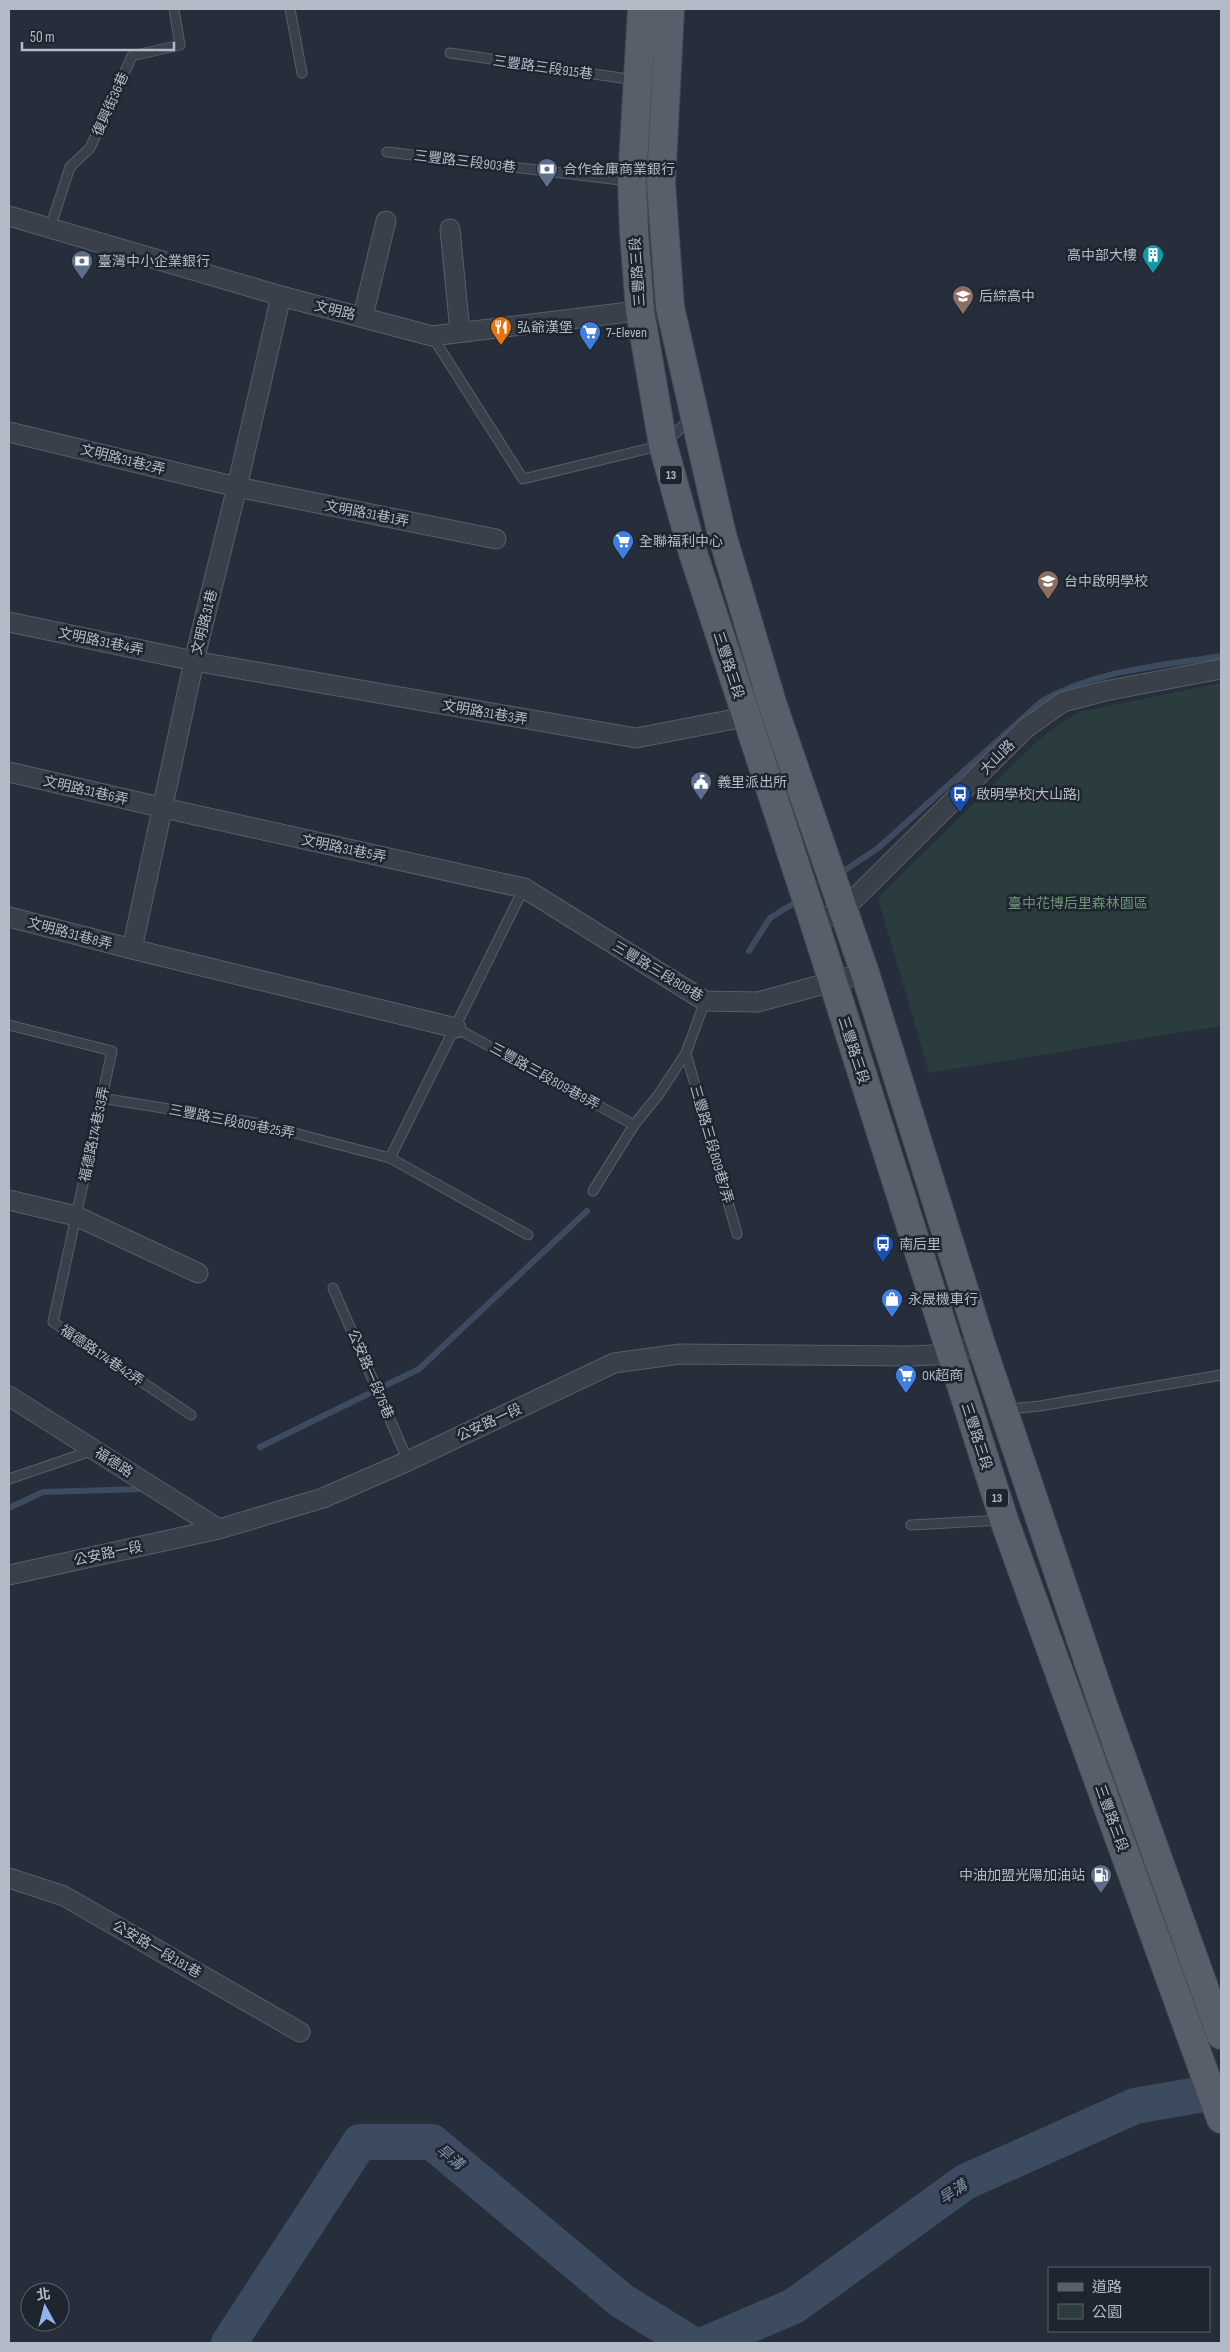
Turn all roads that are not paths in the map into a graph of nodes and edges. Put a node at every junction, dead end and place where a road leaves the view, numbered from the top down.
1 (174, 9) edge
2 (290, 9) edge
3 (642, 9) edge
4 (670, 9) edge
5 (450, 53) dead end
6 (302, 73) dead end
7 (637, 80) junction
8 (387, 152) dead end
9 (632, 181) junction
10 (9, 216) edge
11 (386, 221) dead end
12 (50, 228) junction
13 (450, 229) dead end
14 (281, 296) junction
15 (670, 308) junction
16 (640, 311) junction
17 (363, 316) junction
18 (460, 332) junction
19 (432, 336) junction
20 (694, 416) junction
21 (9, 432) edge
22 (663, 445) junction
23 (237, 487) junction
24 (496, 540) dead end
25 (9, 622) edge
26 (194, 661) junction
27 (1221, 669) edge
28 (774, 706) junction
29 (746, 717) junction
30 (9, 772) edge
31 (164, 808) junction
32 (524, 888) junction
33 (843, 910) junction
34 (9, 917) edge
35 (814, 922) junction
36 (132, 949) junction
37 (864, 973) junction
38 (832, 981) junction
39 (705, 1001) junction
40 (9, 1025) edge
41 (456, 1028) junction
42 (686, 1054) junction
43 (102, 1098) junction
44 (634, 1125) junction
45 (390, 1158) junction
46 (593, 1191) dead end
47 (9, 1200) edge
48 (76, 1216) junction
49 (528, 1234) dead end
50 (737, 1234) dead end
51 (198, 1273) dead end
52 (333, 1288) dead end
53 (981, 1344) junction
54 (950, 1354) junction
55 (1221, 1376) edge
56 (9, 1396) edge
57 (1004, 1409) junction
58 (191, 1415) dead end
59 (95, 1450) junction
60 (408, 1460) junction
61 (9, 1479) edge
62 (1004, 1520) junction
63 (911, 1525) dead end
64 (219, 1529) junction
65 (9, 1575) edge
66 (9, 1878) edge
67 (1204, 1990) junction
68 (1178, 2000) junction
69 (300, 2032) dead end
70 (1221, 2035) edge
71 (1221, 2119) edge

1 - 12 lane, 復興街36巷
2 - 6 lane
3 - 7 main road, 三豐路三段 / 13
4 - 15 main road
5 - 7 lane, 三豐路三段915巷
7 - 9 main road, 三豐路三段 / 13
8 - 9 lane, 三豐路三段903巷
9 - 16 main road, 三豐路三段 / 13
10 - 12 street, 文明路
11 - 17 street
12 - 14 street, 文明路
13 - 18 street
14 - 17 street, 文明路
14 - 23 street, 文明路31巷
15 - 16 street, 文明路
15 - 20 main road
16 - 18 street, 文明路
16 - 22 main road, 三豐路三段 / 13
17 - 19 street, 文明路
18 - 19 street, 文明路
19 - 22 lane
20 - 22 lane
20 - 28 main road
21 - 23 street, 文明路31巷2弄
22 - 29 main road, 三豐路三段 / 13
23 - 24 street, 文明路31巷1弄
23 - 26 street, 文明路31巷
25 - 26 street, 文明路31巷4弄
26 - 29 street, 文明路31巷3弄
26 - 31 street, 文明路31巷
27 - 33 street, 大山路
28 - 29 street, 文明路31巷3弄
28 - 33 main road
29 - 35 main road, 三豐路三段 / 13
30 - 31 street, 文明路31巷6弄
31 - 32 street, 文明路31巷5弄
31 - 36 street, 文明路31巷
32 - 39 street, 三豐路三段809巷
32 - 41 lane
33 - 35 street, 大山路
33 - 37 main road
34 - 36 street, 文明路31巷8弄
35 - 38 main road, 三豐路三段 / 13
36 - 41 street, 文明路31巷8弄
37 - 38 street, 三豐路三段809巷
37 - 53 main road
38 - 39 street, 三豐路三段809巷
38 - 54 main road, 三豐路三段 / 13
39 - 42 lane
40 - 43 lane, 福德路174巷33弄
41 - 44 lane, 三豐路三段809巷9弄
41 - 45 lane
42 - 44 lane
42 - 50 lane, 三豐路三段809巷7弄
43 - 45 lane, 三豐路三段809巷25弄
43 - 48 lane, 福德路174巷33弄
44 - 46 lane
45 - 49 lane, 三豐路三段809巷25弄
47 - 48 street
48 - 51 street
48 - 58 lane, 福德路174巷42弄
52 - 60 lane, 公安路一段76巷
53 - 54 street, 公安路一段
53 - 57 main road
54 - 60 street, 公安路一段
54 - 62 main road, 三豐路三段 / 13
55 - 57 lane
56 - 59 street, 福德路
57 - 67 main road
59 - 61 lane
59 - 64 street, 福德路
60 - 64 street, 公安路一段
62 - 63 lane
62 - 68 main road, 三豐路三段 / 13
64 - 65 street, 公安路一段
66 - 69 street, 公安路一段181巷
67 - 68 main road
67 - 70 main road
68 - 71 main road, 三豐路三段 / 13

